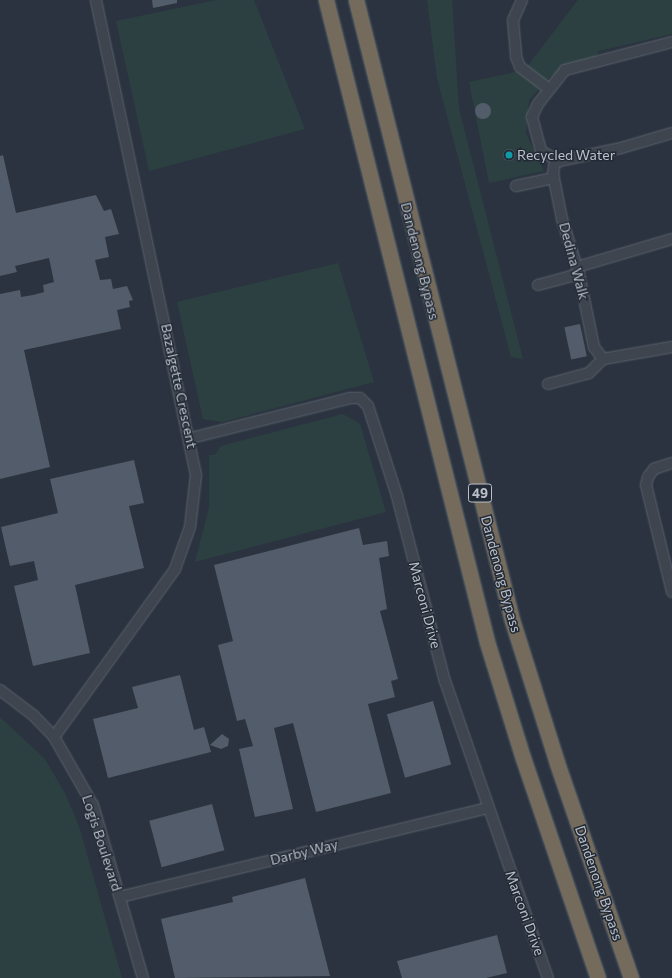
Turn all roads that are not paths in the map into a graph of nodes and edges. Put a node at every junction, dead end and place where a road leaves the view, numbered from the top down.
1 (96, 0) edge
2 (326, 0) edge
3 (356, 0) edge
4 (522, 0) edge
5 (672, 42) edge
6 (549, 89) junction
7 (672, 133) edge
8 (555, 160) junction
9 (554, 178) junction
10 (516, 186) dead end
11 (672, 239) edge
12 (578, 270) junction
13 (538, 285) dead end
14 (672, 347) edge
15 (603, 359) junction
16 (548, 384) dead end
17 (191, 438) junction
18 (672, 464) edge
19 (671, 586) edge
20 (0, 690) edge
21 (54, 737) junction
22 (488, 808) junction
23 (120, 897) junction
24 (143, 978) edge
25 (548, 978) edge
26 (598, 978) edge
27 (631, 978) edge

1 - 17 street, Bazalgette Crescent
2 - 26 highway, Dandenong Bypass / 49
3 - 27 highway, Dandenong Bypass / 49
4 - 6 street
5 - 6 street
6 - 8 street
7 - 8 street
8 - 9 street, Dedina Walk
9 - 10 street
9 - 12 street, Dedina Walk
11 - 12 street
12 - 13 street
12 - 15 street, Dedina Walk
14 - 15 street
15 - 16 street
17 - 21 street, Bazalgette Crescent
17 - 22 street, Marconi Drive
18 - 19 street
20 - 21 street, Logis Boulevard
21 - 23 street, Logis Boulevard
22 - 23 street, Darby Way
22 - 25 street, Marconi Drive
23 - 24 street, Logis Boulevard

